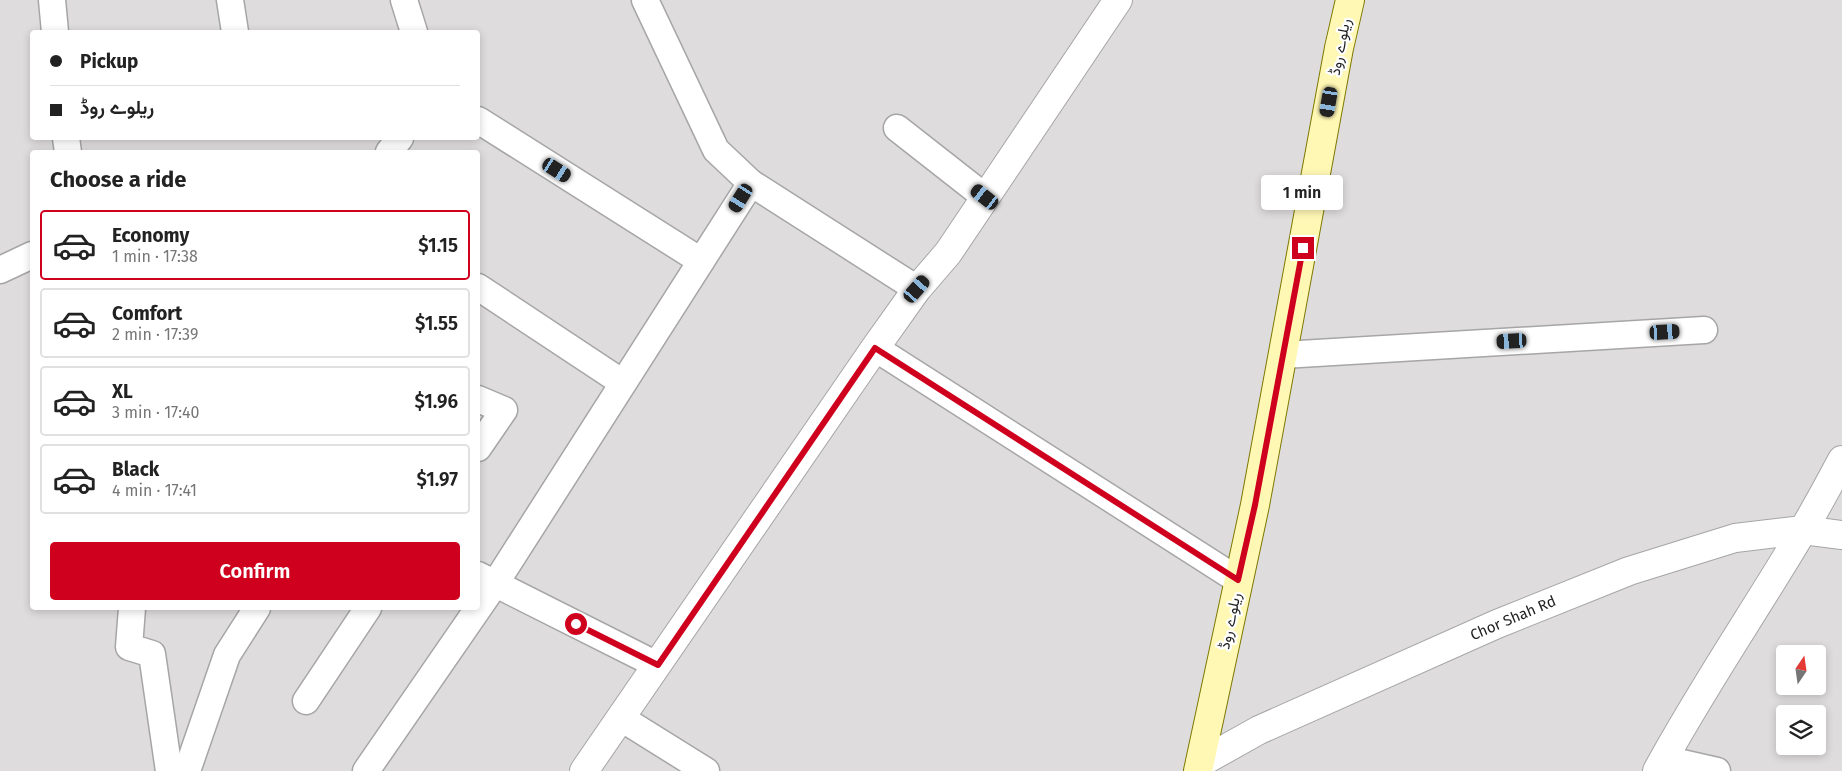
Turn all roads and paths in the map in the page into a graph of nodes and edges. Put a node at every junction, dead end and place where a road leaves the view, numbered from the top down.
1 (52, 0) edge
2 (230, 0) edge
3 (404, 0) edge
4 (645, 0) edge
5 (1118, 0) edge
6 (1350, 0) edge
7 (55, 30) edge
8 (236, 30) edge
9 (413, 30) edge
10 (480, 121) edge
11 (897, 128) dead end
12 (398, 140) edge
13 (391, 150) edge
14 (751, 183) junction
15 (985, 197) junction
16 (30, 256) edge
17 (701, 261) junction
18 (0, 270) edge
19 (480, 288) edge
20 (917, 289) junction
21 (1704, 330) dead end
22 (875, 348) junction
23 (1283, 355) junction
24 (623, 383) junction
25 (480, 400) edge
26 (480, 445) edge
27 (1842, 460) edge
28 (1803, 530) junction
29 (1842, 535) edge
30 (486, 579) edge
31 (1238, 580) junction
32 (132, 610) edge
33 (256, 610) edge
34 (367, 610) edge
35 (467, 610) edge
36 (658, 665) junction
37 (306, 701) dead end
38 (621, 718) junction
39 (1660, 765) edge
40 (1194, 768) edge
41 (170, 771) edge
42 (187, 771) edge
43 (366, 771) edge
44 (584, 771) edge
45 (706, 771) edge
46 (1717, 771) edge

1 - 7 street
2 - 8 street
3 - 9 street
4 - 14 street
5 - 15 street
6 - 23 main road, ریلوے روڈ
10 - 17 street
11 - 15 street
12 - 13 street
14 - 17 street
14 - 20 street
15 - 20 street
16 - 18 street
17 - 24 street
19 - 24 street
20 - 22 street
21 - 23 street
22 - 31 street
22 - 36 street
23 - 31 main road, ریلوے روڈ
24 - 30 street
25 - 26 street
27 - 28 street
28 - 29 street, Chor Shah Rd
28 - 39 street
28 - 40 street, Chor Shah Rd
30 - 36 street
31 - 40 main road, ریلوے روڈ
32 - 41 street
33 - 42 street
34 - 37 street
35 - 43 street
36 - 38 street
38 - 44 street
38 - 45 street
39 - 46 street

